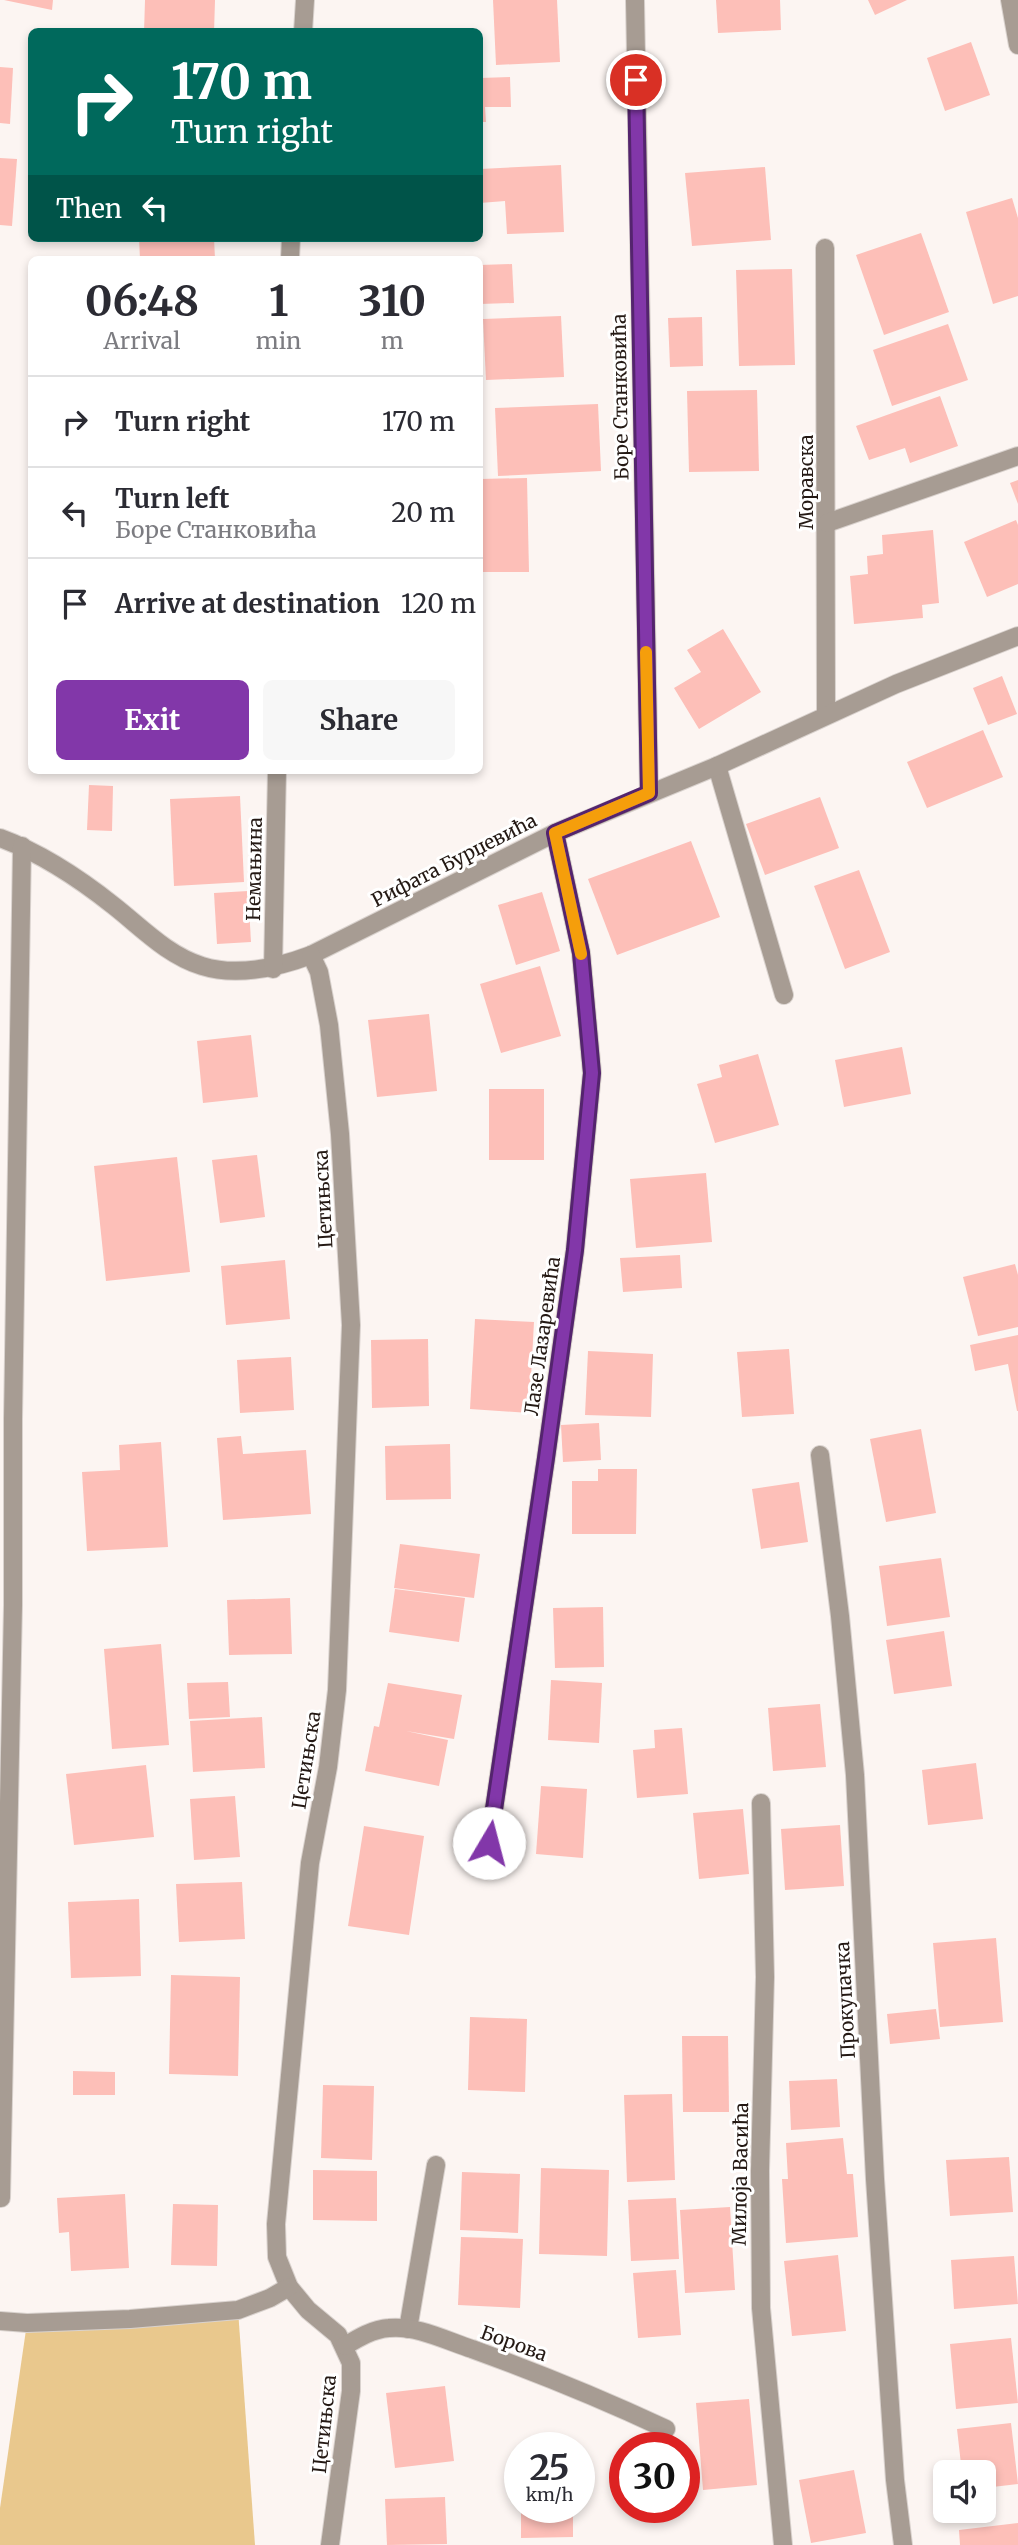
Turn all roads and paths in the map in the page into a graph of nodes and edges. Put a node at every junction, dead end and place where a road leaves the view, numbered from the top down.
1 (305, 0) edge
2 (635, 0) edge
3 (1010, 0) edge
4 (303, 28) edge
5 (1018, 44) edge
6 (825, 248) dead end
7 (1018, 457) edge
8 (827, 523) junction
9 (1018, 636) edge
10 (826, 715) junction
11 (717, 766) junction
12 (277, 774) edge
13 (649, 793) junction
14 (555, 833) junction
15 (0, 838) edge
16 (23, 846) junction
17 (312, 955) junction
18 (273, 969) junction
19 (784, 995) dead end
20 (820, 1455) dead end
21 (761, 1803) dead end
22 (489, 1843) dead end
23 (436, 2165) dead end
24 (1, 2197) edge
25 (289, 2287) junction
26 (0, 2321) edge
27 (408, 2329) junction
28 (345, 2346) junction
29 (666, 2429) dead end
30 (330, 2545) edge
31 (783, 2545) edge
32 (903, 2545) edge

1 - 4 street
2 - 13 street, Боре Станковића
3 - 5 street
6 - 8 street, Моравска
7 - 8 street
8 - 10 street, Моравска
9 - 10 street, Рифата Бурџевића
10 - 11 street, Рифата Бурџевића
11 - 13 street, Рифата Бурџевића
11 - 19 street
12 - 18 street, Немањина
13 - 14 street, Рифата Бурџевића
14 - 17 street, Рифата Бурџевића
14 - 22 street, Лазе Лазаревића
15 - 16 street, Рифата Бурџевића
16 - 18 street, Рифата Бурџевића
16 - 24 street
17 - 18 street, Рифата Бурџевића
17 - 25 street, Цетињска
20 - 32 street, Прокупачка
21 - 31 street, Милоја Васића
23 - 27 street
25 - 26 street
25 - 28 street, Цетињска
27 - 28 street, Борова
27 - 29 street, Борова
28 - 30 street, Цетињска

